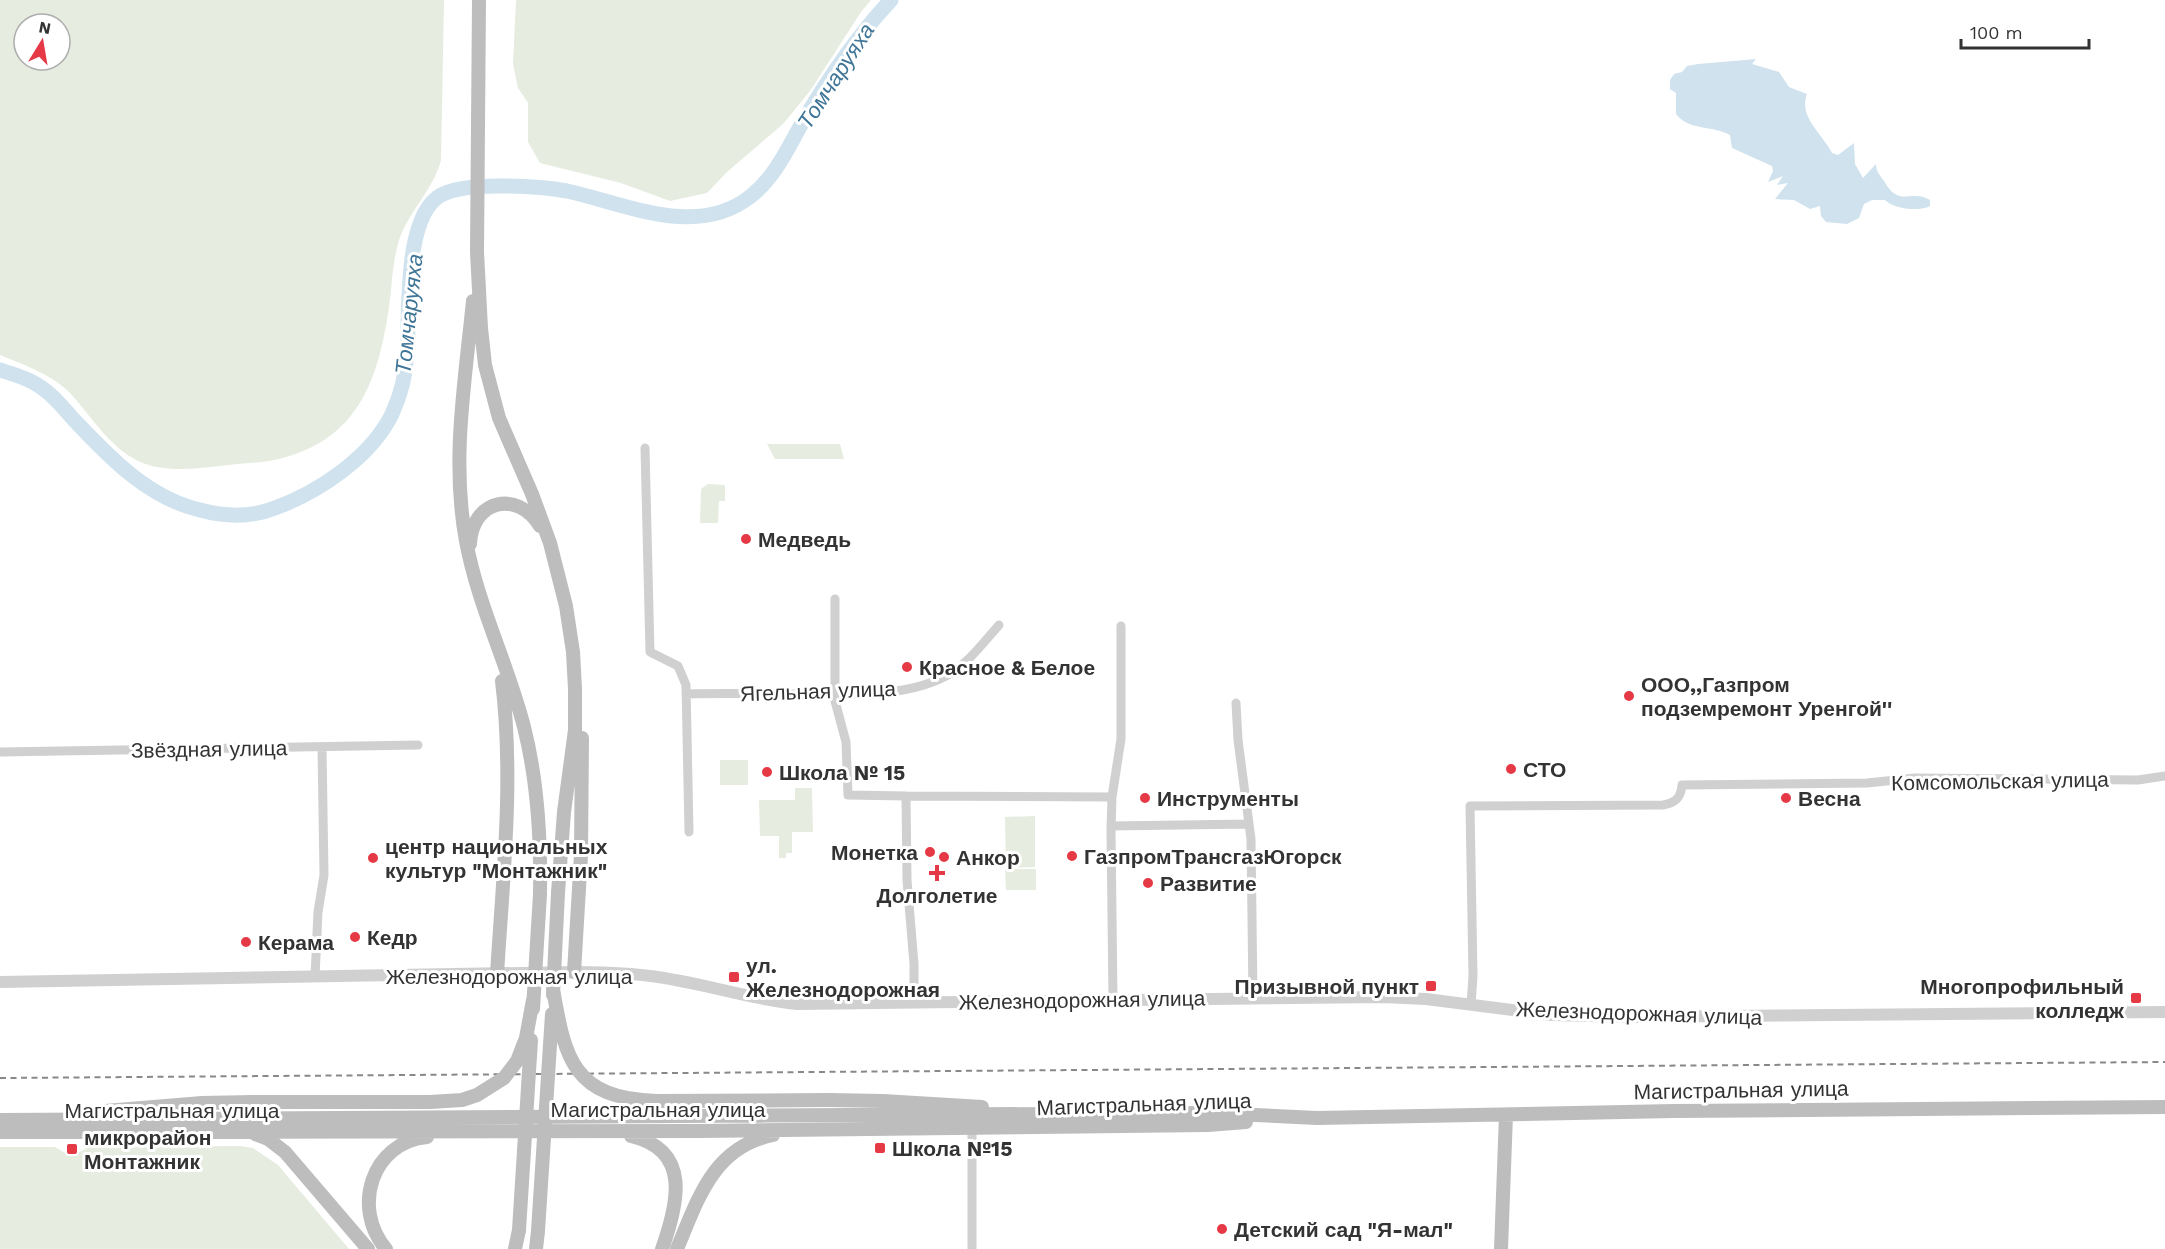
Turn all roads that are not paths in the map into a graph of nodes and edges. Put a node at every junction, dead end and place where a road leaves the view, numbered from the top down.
1 (479, 0) edge
2 (477, 252) junction
3 (645, 448) dead end
4 (550, 543) junction
5 (470, 563) junction
6 (835, 599) dead end
7 (999, 626) dead end
8 (1121, 626) dead end
9 (570, 629) junction
10 (499, 652) junction
11 (687, 694) junction
12 (835, 694) junction
13 (1236, 703) dead end
14 (418, 746) dead end
15 (322, 747) junction
16 (0, 752) edge
17 (2165, 776) edge
18 (906, 796) junction
19 (1112, 796) junction
20 (1250, 824) junction
21 (1111, 825) junction
22 (689, 832) dead end
23 (574, 972) junction
24 (496, 974) junction
25 (315, 977) junction
26 (0, 982) edge
27 (553, 988) junction
28 (1253, 998) junction
29 (533, 1000) junction
30 (1113, 1000) junction
31 (914, 1002) junction
32 (1471, 1005) junction
33 (2165, 1012) edge
34 (2165, 1107) edge
35 (1164, 1114) junction
36 (1506, 1115) junction
37 (1317, 1118) junction
38 (0, 1120) edge
39 (812, 1129) junction
40 (972, 1129) junction
41 (241, 1131) junction
42 (507, 1131) junction
43 (557, 1131) junction
44 (0, 1132) edge
45 (368, 1249) edge
46 (386, 1249) edge
47 (517, 1249) edge
48 (538, 1249) edge
49 (662, 1249) edge
50 (677, 1249) edge
51 (972, 1249) edge
52 (1501, 1249) edge

1 - 2 main road
2 - 4 main road
2 - 5 main road
3 - 11 street
4 - 5 main road
4 - 9 main road
5 - 10 main road
6 - 12 street
7 - 12 street, Ягельная улица
8 - 19 street
9 - 23 main road
9 - 27 main road, bridge
10 - 24 main road
10 - 29 main road, bridge
11 - 12 street, Ягельная улица
11 - 22 street
12 - 18 street
13 - 20 street
14 - 15 street, Звёздная улица
15 - 16 street, Звёздная улица
15 - 25 street
17 - 32 street, Комсомольская улица
18 - 19 street
18 - 31 street
19 - 21 street
20 - 21 street
20 - 28 street
21 - 30 street
23 - 24 street, Железнодорожная улица
23 - 31 street, Железнодорожная улица
24 - 25 street, Железнодорожная улица
25 - 26 street, Железнодорожная улица
27 - 35 main road, bridge
27 - 48 main road, bridge
28 - 30 street, Железнодорожная улица
28 - 32 street, Железнодорожная улица
29 - 38 main road, bridge
29 - 47 main road, bridge
30 - 31 street, Железнодорожная улица
32 - 33 street, Железнодорожная улица
34 - 36 main road, Магистральная улица
35 - 37 main road, Магистральная улица
35 - 38 main road, Магистральная улица
36 - 37 main road, Магистральная улица
36 - 52 main road
37 - 40 main road, Магистральная улица
39 - 40 main road, Магистральная улица
39 - 43 main road, Магистральная улица
39 - 50 main road
40 - 51 street
41 - 42 main road, Магистральная улица
41 - 44 main road, Магистральная улица
41 - 45 main road
42 - 43 main road, Магистральная улица
42 - 46 main road
43 - 49 main road

